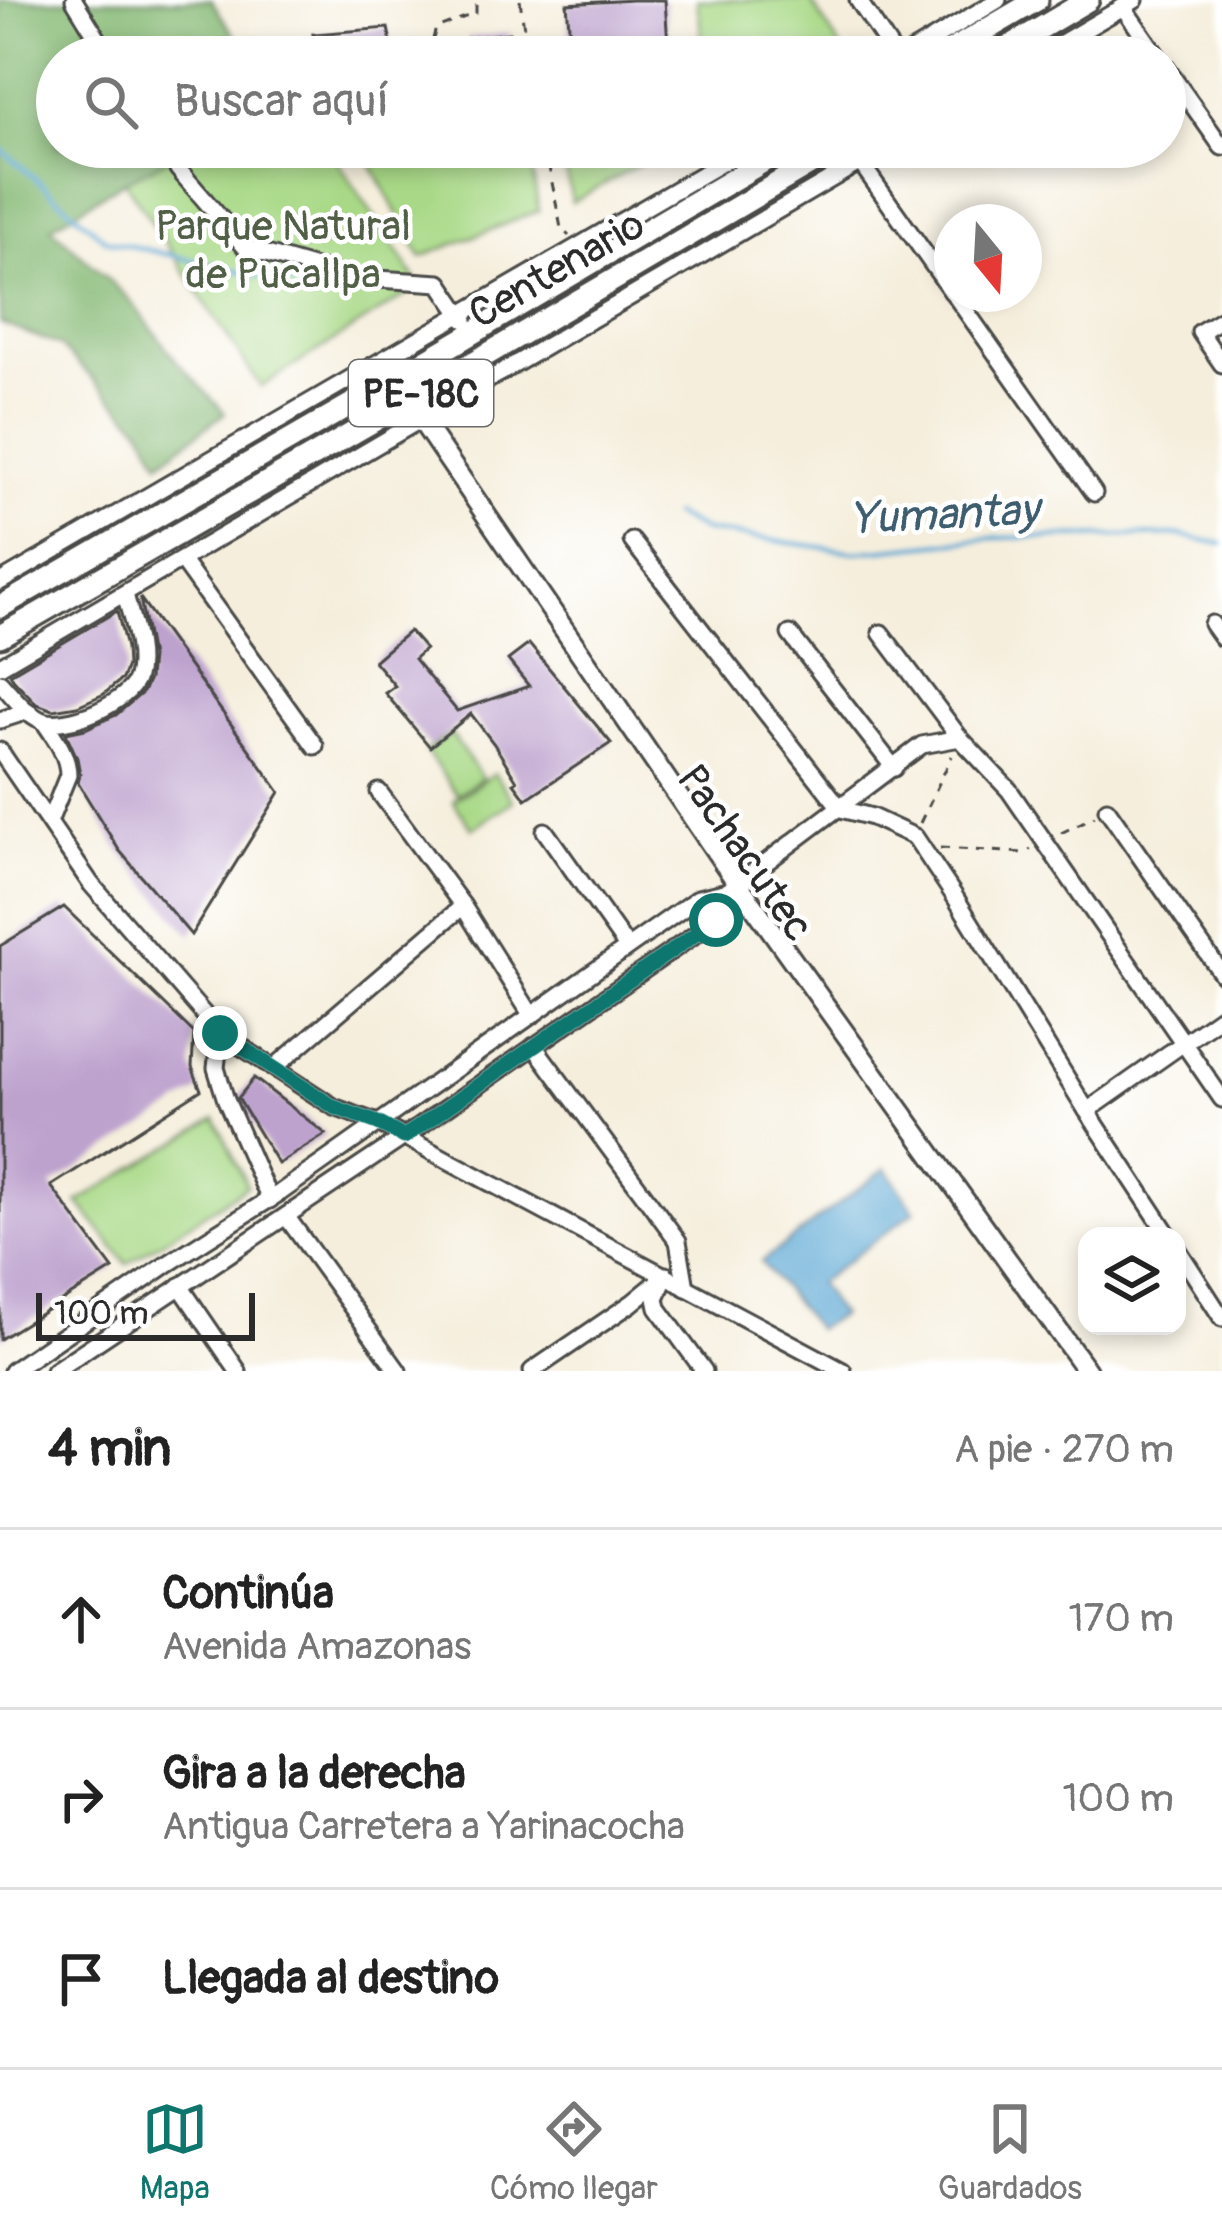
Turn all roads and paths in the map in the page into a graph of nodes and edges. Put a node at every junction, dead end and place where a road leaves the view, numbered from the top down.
1 (74, 0) edge
2 (476, 0) edge
3 (520, 0) edge
4 (858, 0) edge
5 (998, 0) edge
6 (1037, 0) edge
7 (1088, 0) edge
8 (1129, 3) edge
9 (96, 36) edge
10 (434, 36) edge
11 (525, 36) edge
12 (885, 36) edge
13 (936, 36) edge
14 (976, 36) edge
15 (1027, 36) edge
16 (1073, 36) edge
17 (1147, 36) edge
18 (1186, 96) edge
19 (1222, 147) edge
20 (548, 168) edge
21 (713, 168) edge
22 (750, 168) edge
23 (803, 168) edge
24 (850, 168) edge
25 (864, 168) edge
26 (178, 169) edge
27 (578, 247) junction
28 (934, 266) edge
29 (966, 312) edge
30 (1222, 319) edge
31 (467, 324) junction
32 (1222, 364) edge
33 (383, 378) junction
34 (403, 404) junction
35 (417, 424) junction
36 (1094, 493) dead end
37 (632, 542) dead end
38 (182, 560) junction
39 (0, 582) edge
40 (125, 594) junction
41 (0, 607) edge
42 (881, 633) dead end
43 (790, 634) dead end
44 (0, 636) edge
45 (0, 666) edge
46 (0, 682) edge
47 (28, 711) junction
48 (0, 720) edge
49 (44, 722) junction
50 (960, 738) junction
51 (315, 746) dead end
52 (0, 751) edge
53 (894, 768) junction
54 (379, 792) dead end
55 (841, 809) junction
56 (1107, 809) joint
57 (49, 822) junction
58 (545, 831) dead end
59 (917, 832) junction
60 (1045, 842) junction
61 (733, 888) junction
62 (463, 906) junction
63 (628, 947) junction
64 (1222, 974) edge
65 (532, 1016) junction
66 (1222, 1016) edge
67 (220, 1033) junction
68 (1185, 1044) junction
69 (534, 1046) junction
70 (275, 1067) junction
71 (1222, 1099) edge
72 (1087, 1111) junction
73 (378, 1123) junction
74 (404, 1137) junction
75 (270, 1200) junction
76 (286, 1216) junction
77 (1163, 1227) edge
78 (1186, 1262) edge
79 (666, 1275) junction
80 (181, 1286) junction
81 (686, 1288) junction
82 (1222, 1318) edge
83 (61, 1369) edge
84 (12, 1371) edge
85 (238, 1371) edge
86 (398, 1371) edge
87 (532, 1371) edge
88 (704, 1371) edge
89 (843, 1371) edge
90 (1072, 1371) edge
91 (1087, 1371) edge

1 - 9 street
2 - 10 path
3 - 11 path
4 - 12 street
5 - 13 street
6 - 14 highway
7 - 15 highway
8 - 16 street
8 - 17 street
18 - 19 street
20 - 27 path
21 - 27 street
22 - 31 highway, Centenario / PE-18C
23 - 34 highway, Centenario / PE-18C
24 - 35 street
25 - 28 street
26 - 31 street
27 - 31 street
29 - 36 street
30 - 32 street
31 - 33 highway, Centenario / PE-18C
33 - 34 main road, Pachacutec
33 - 39 street
33 - 41 highway, Centenario / PE-18C
34 - 35 main road, Pachacutec
34 - 44 highway, Centenario / PE-18C
35 - 38 street
35 - 61 main road, Pachacutec
37 - 55 street
38 - 40 street
38 - 51 street
40 - 45 street
40 - 49 street
42 - 50 street
43 - 53 street
46 - 47 street
47 - 48 street
47 - 49 street
49 - 57 street
50 - 53 street
50 - 59 path
50 - 60 street
52 - 57 street
53 - 55 street
54 - 62 street
55 - 59 street
55 - 61 street
56 - 60 path
56 - 64 street
57 - 67 street
58 - 63 street
59 - 60 path
59 - 72 street
60 - 68 street
61 - 63 street
61 - 69 street
61 - 90 main road, Pachacutec
61 - 91 main road, Pachacutec
62 - 65 street
62 - 70 street
63 - 65 street
65 - 73 street
66 - 68 street
67 - 70 street
67 - 75 street
68 - 71 street
68 - 72 street
69 - 74 street
69 - 81 street
70 - 73 street
72 - 77 street
73 - 74 street
73 - 75 street
74 - 76 street
74 - 79 street
75 - 84 street
76 - 80 street
76 - 86 street
78 - 82 street
79 - 81 street
79 - 87 street
79 - 88 street
80 - 83 street
80 - 85 street
81 - 89 street

